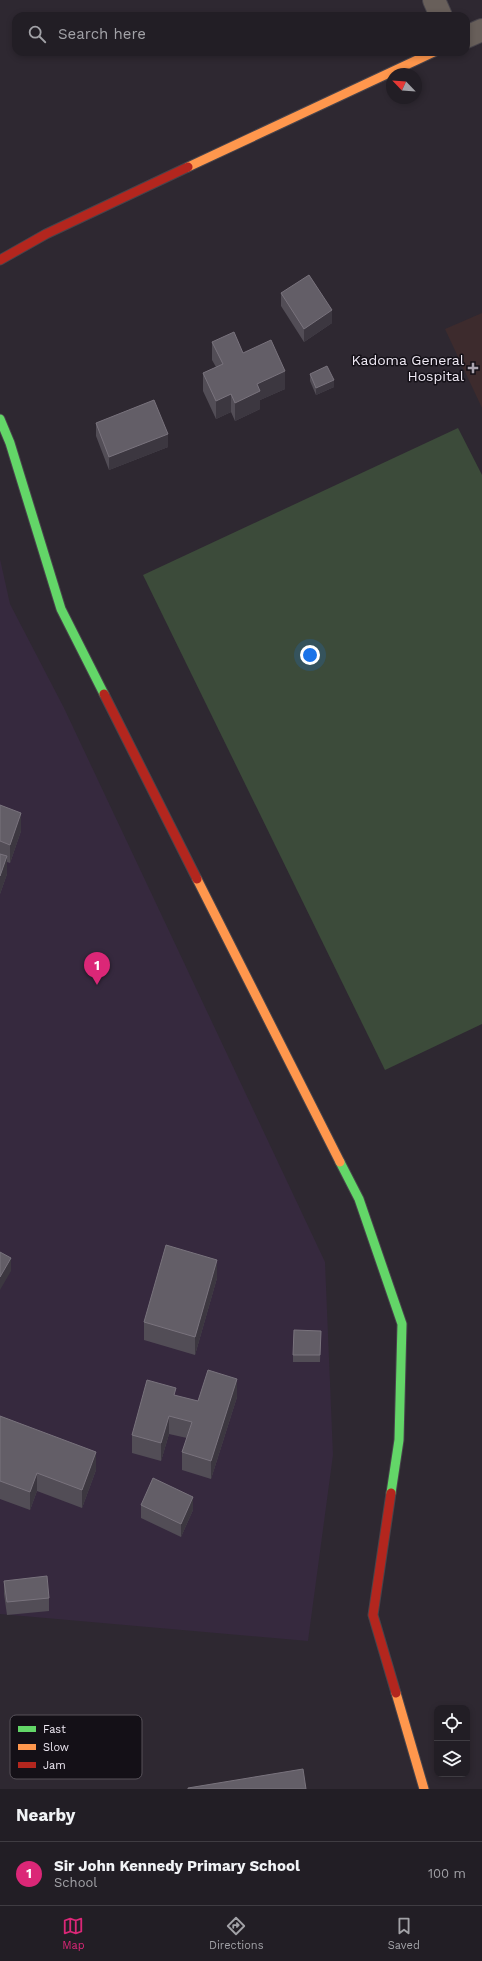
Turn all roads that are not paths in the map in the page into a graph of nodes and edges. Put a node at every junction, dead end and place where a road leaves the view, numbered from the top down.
1 (434, 0) edge
2 (439, 12) edge
3 (482, 30) edge
4 (470, 35) edge
5 (425, 56) edge
6 (0, 260) edge
7 (0, 419) edge
8 (424, 1789) edge

1 - 2 street
3 - 4 street
5 - 6 street
7 - 8 street

